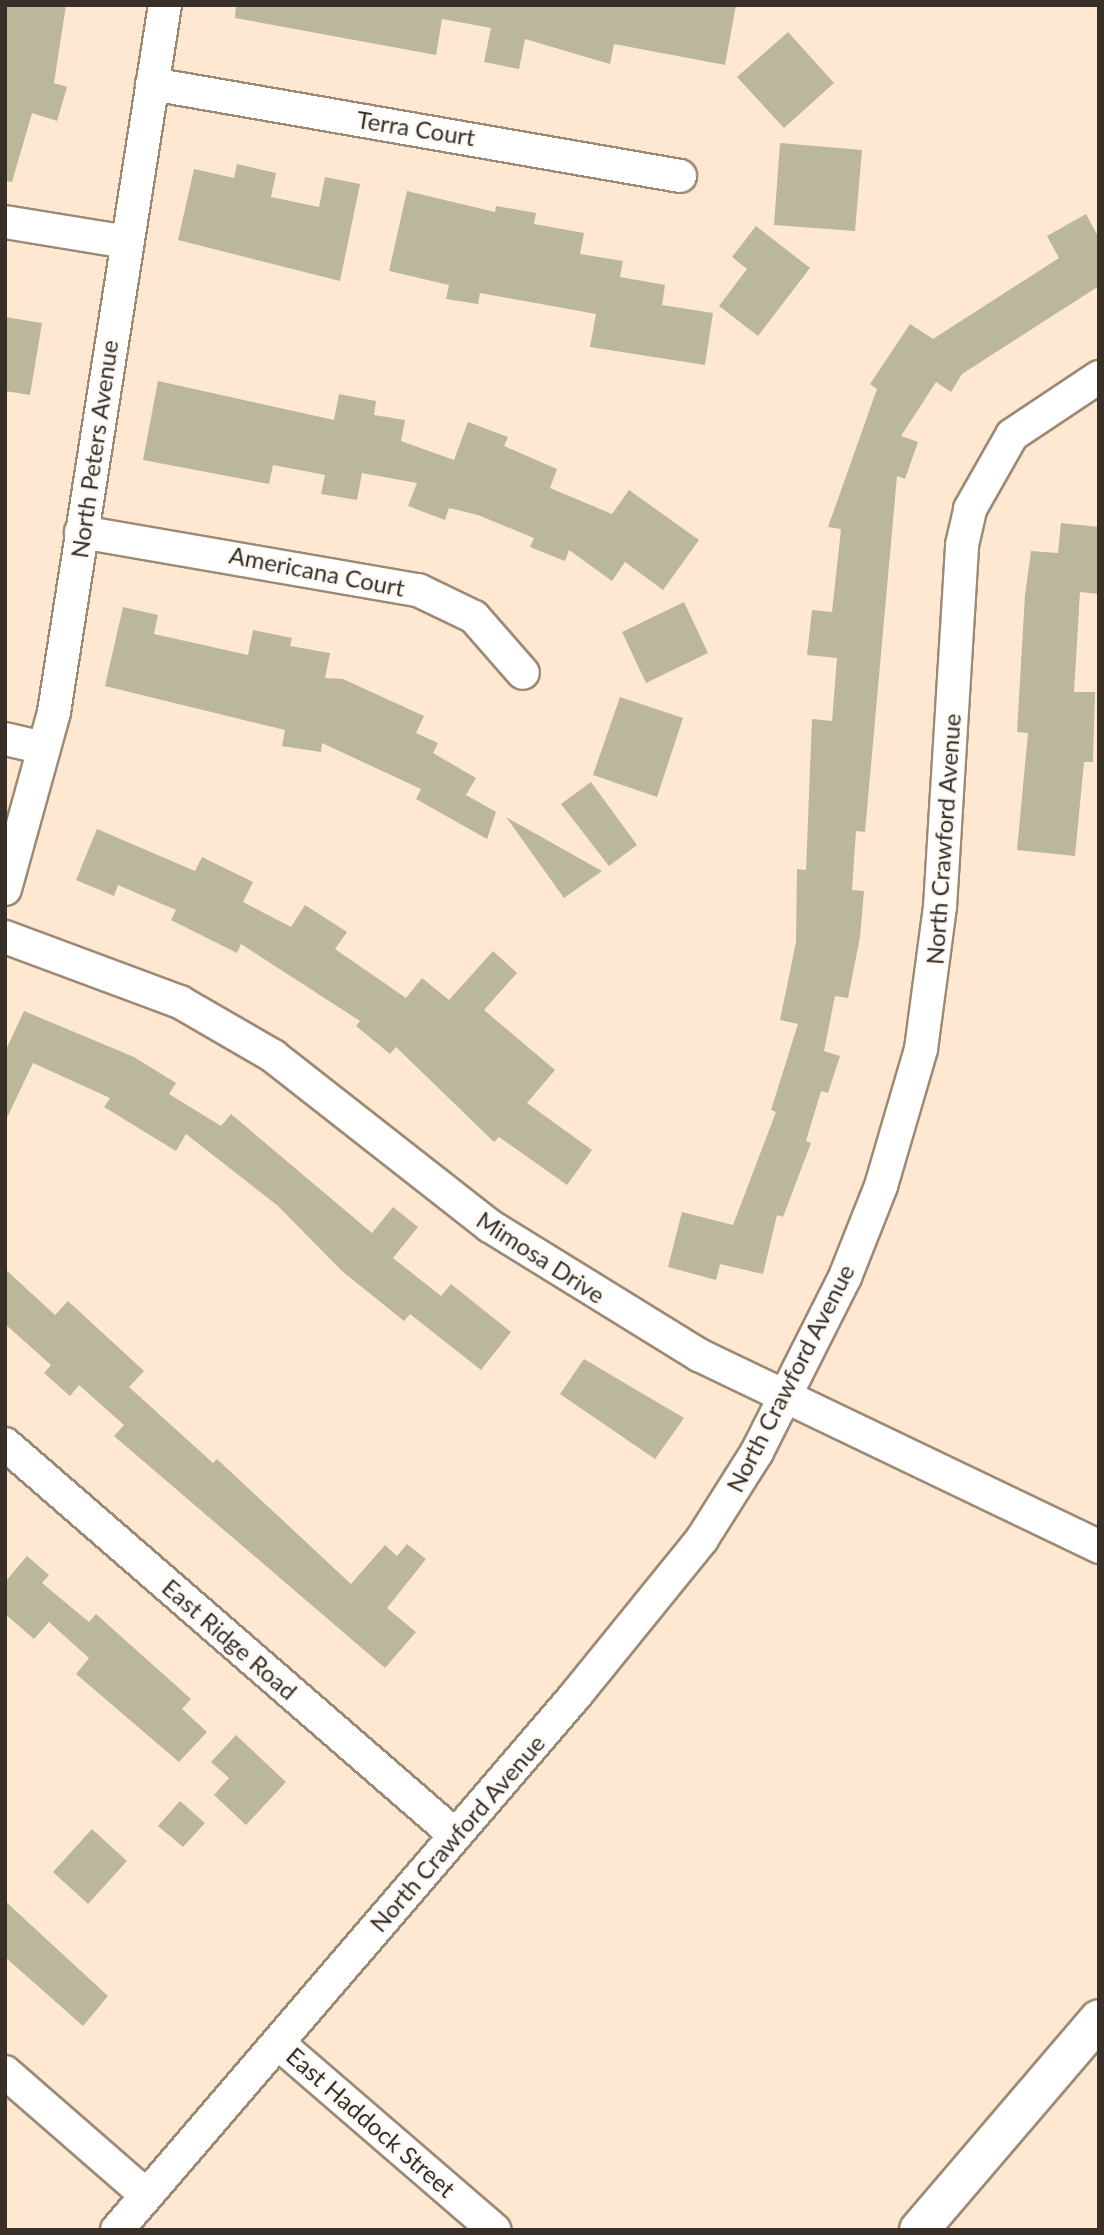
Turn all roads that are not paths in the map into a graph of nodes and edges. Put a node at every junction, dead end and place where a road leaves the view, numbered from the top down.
1 (166, 5) edge
2 (152, 85) junction
3 (680, 176) dead end
4 (5, 222) edge
5 (127, 242) junction
6 (1099, 377) edge
7 (81, 532) junction
8 (523, 673) dead end
9 (5, 739) edge
10 (44, 748) junction
11 (5, 889) edge
12 (5, 937) edge
13 (785, 1398) junction
14 (5, 1444) edge
15 (1099, 1546) edge
16 (454, 1834) junction
17 (1099, 2019) edge
18 (278, 2042) junction
19 (5, 2073) edge
20 (145, 2194) junction
21 (117, 2230) edge
22 (495, 2230) edge
23 (919, 2230) edge

1 - 2 street, North Peters Avenue
2 - 3 street, Terra Court
2 - 5 street, North Peters Avenue
4 - 5 street
5 - 7 street, North Peters Avenue
6 - 13 street, North Crawford Avenue
7 - 8 street, Americana Court
7 - 10 street, North Peters Avenue
9 - 10 street
10 - 11 street, North Peters Avenue
12 - 13 street, Mimosa Drive
13 - 15 street, Mimosa Drive
13 - 16 street, North Crawford Avenue
14 - 16 street, East Ridge Road
16 - 18 street, North Crawford Avenue
17 - 23 main road
18 - 20 street, North Crawford Avenue
18 - 22 street, East Haddock Street
19 - 20 street
20 - 21 street, North Crawford Avenue

